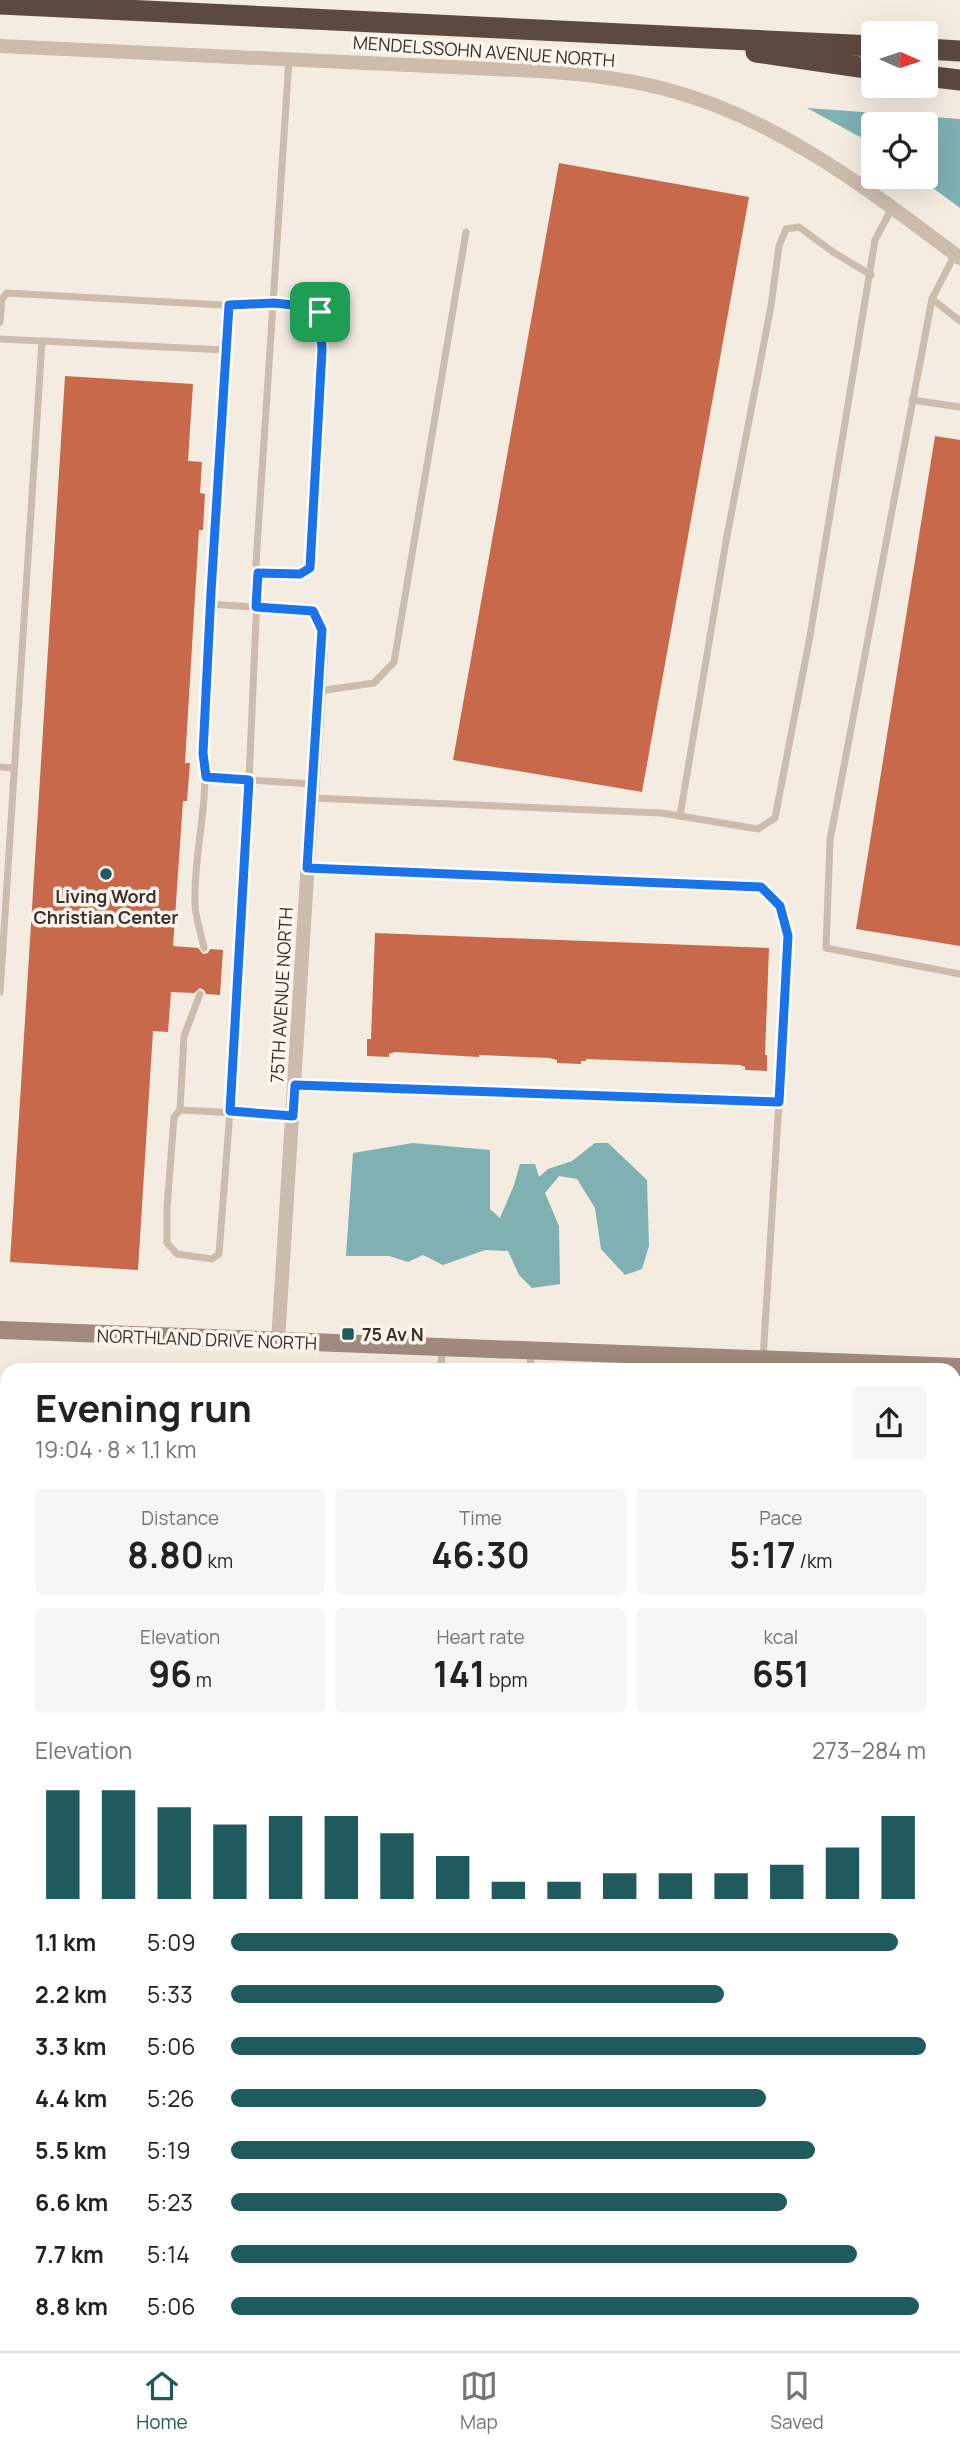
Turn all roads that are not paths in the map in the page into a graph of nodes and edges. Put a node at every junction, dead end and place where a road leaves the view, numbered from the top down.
1 (0, 4) edge
2 (608, 32) junction
3 (861, 45) edge
4 (0, 46) edge
5 (938, 50) edge
6 (960, 51) edge
7 (289, 59) junction
8 (861, 67) edge
9 (938, 77) edge
10 (960, 80) edge
11 (892, 208) junction
12 (466, 232) dead end
13 (957, 256) edge
14 (870, 275) junction
15 (932, 299) junction
16 (274, 303) junction
17 (229, 305) junction
18 (960, 321) edge
19 (0, 322) edge
20 (0, 339) edge
21 (42, 341) junction
22 (226, 350) junction
23 (912, 400) junction
24 (960, 407) edge
25 (258, 573) junction
26 (210, 604) junction
27 (256, 607) junction
28 (321, 652) joint
29 (319, 691) junction
30 (0, 767) edge
31 (14, 768) junction
32 (206, 777) junction
33 (249, 780) junction
34 (312, 791) junction
35 (680, 816) junction
36 (307, 868) junction
37 (204, 948) dead end
38 (1, 951) edge
39 (960, 974) edge
40 (0, 992) edge
41 (200, 993) dead end
42 (295, 1085) junction
43 (779, 1102) junction
44 (180, 1110) junction
45 (230, 1111) junction
46 (293, 1116) junction
47 (0, 1330) edge
48 (278, 1342) junction
49 (442, 1347) junction
50 (531, 1350) junction
51 (763, 1360) junction
52 (441, 1363) edge
53 (530, 1363) edge
54 (823, 1363) edge

1 - 2 highway
2 - 3 highway
2 - 8 highway
4 - 7 street, MENDELSSOHN AVENUE NORTH
5 - 6 highway
7 - 11 street, MENDELSSOHN AVENUE NORTH
7 - 16 lane
9 - 10 highway
11 - 13 street, MENDELSSOHN AVENUE NORTH
11 - 14 lane
12 - 29 lane
13 - 15 lane
14 - 35 lane
14 - 35 lane
15 - 18 lane
15 - 23 lane
16 - 17 lane
16 - 25 lane
16 - 25 lane
17 - 19 lane
17 - 22 lane
20 - 21 lane
21 - 22 lane
21 - 31 lane
22 - 26 lane
23 - 24 lane
23 - 39 lane
25 - 27 lane
26 - 27 lane
26 - 32 lane
27 - 28 lane
27 - 33 lane
28 - 29 street, 75TH AVENUE NORTH
29 - 34 street, 75TH AVENUE NORTH
30 - 31 lane
31 - 38 lane
32 - 33 lane
32 - 37 lane
33 - 34 lane
33 - 45 lane
34 - 35 lane
34 - 36 street, 75TH AVENUE NORTH
36 - 42 street, 75TH AVENUE NORTH
36 - 43 lane
38 - 40 lane
41 - 44 lane
42 - 43 lane
42 - 46 street, 75TH AVENUE NORTH
43 - 51 lane
44 - 45 lane
44 - 45 lane
45 - 46 lane
46 - 48 street, 75TH AVENUE NORTH
47 - 48 street, NORTHLAND DRIVE NORTH
48 - 49 street, NORTHLAND DRIVE NORTH
49 - 50 street, NORTHLAND DRIVE NORTH
49 - 52 lane
50 - 51 street, NORTHLAND DRIVE NORTH
50 - 53 lane
51 - 54 street, NORTHLAND DRIVE NORTH

